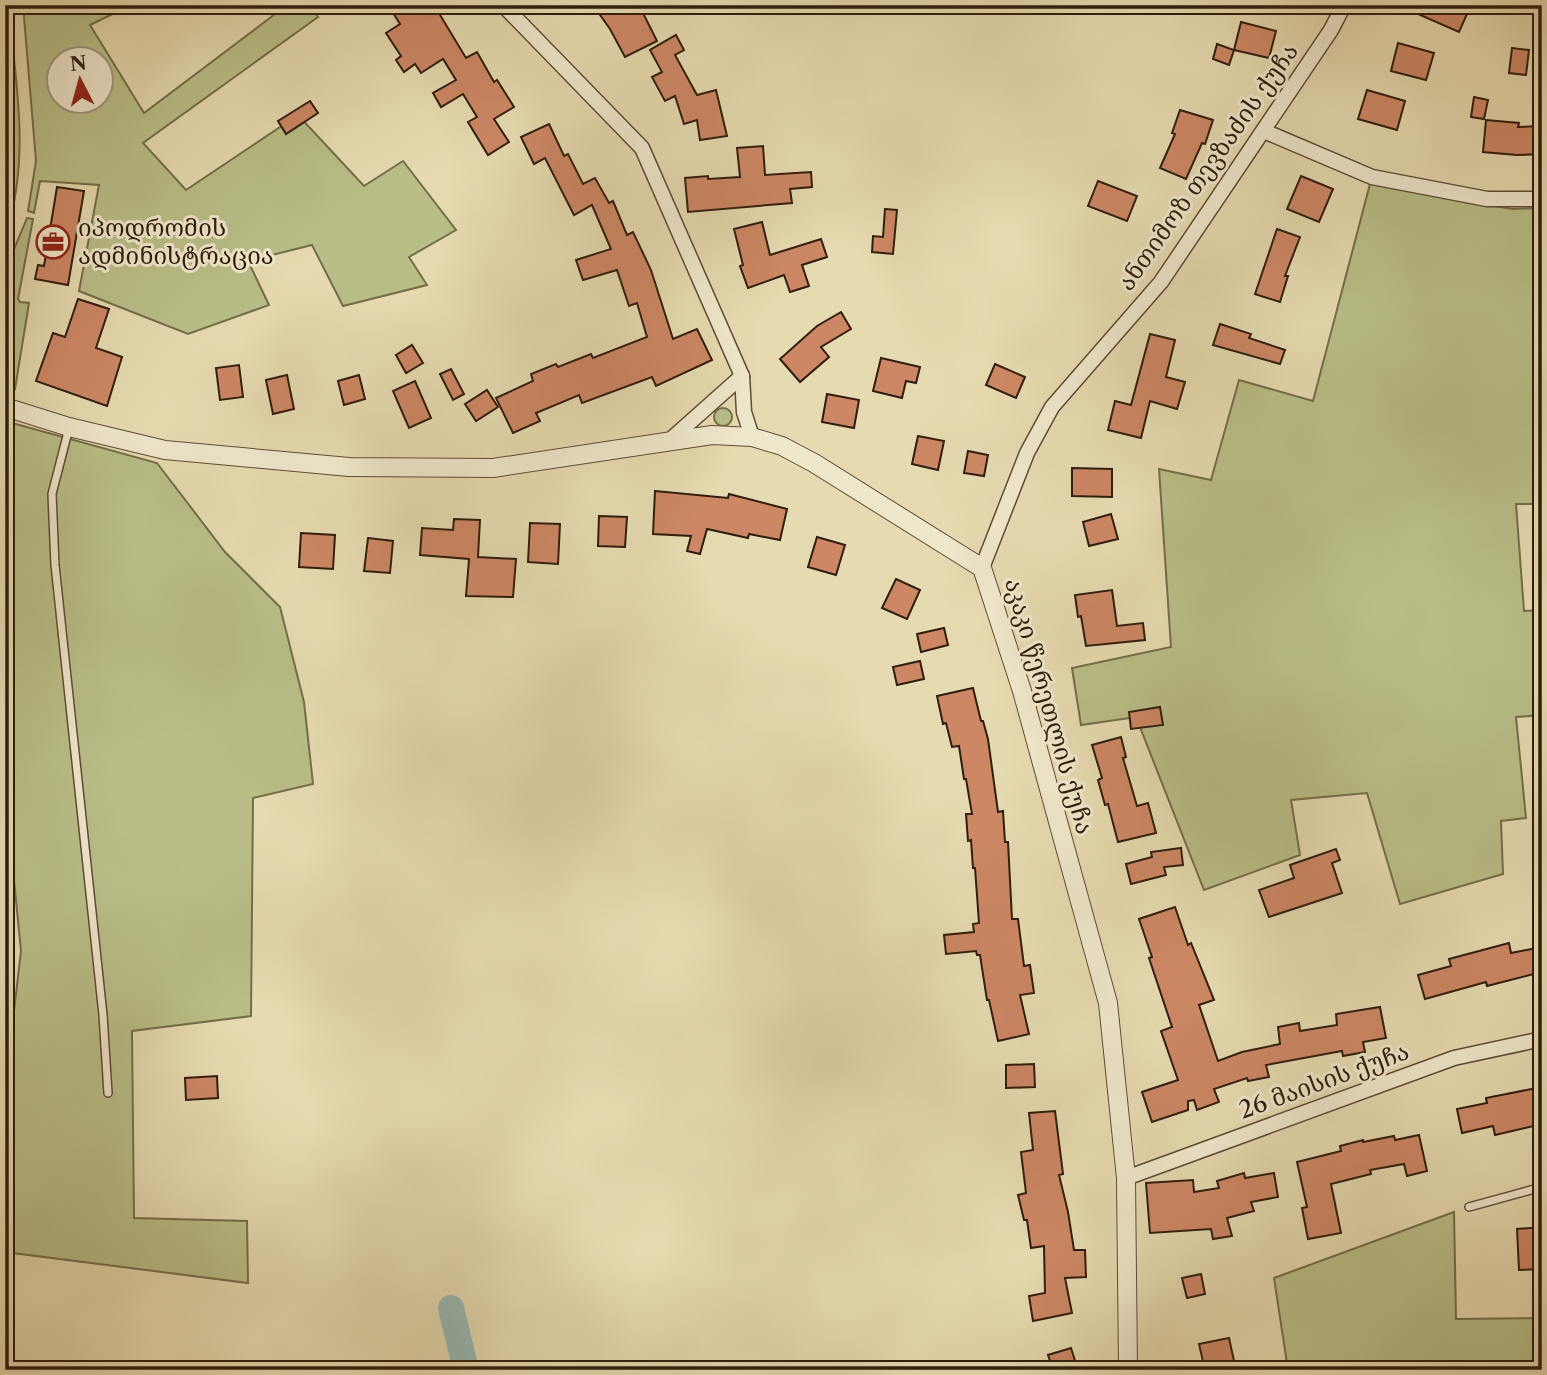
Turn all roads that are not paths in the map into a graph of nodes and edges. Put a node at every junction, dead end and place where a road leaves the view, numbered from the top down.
1 (503, 5) edge
2 (1343, 5) edge
3 (1264, 131) junction
4 (1542, 199) edge
5 (742, 376) junction
6 (5, 407) edge
7 (69, 427) junction
8 (752, 437) junction
9 (669, 442) junction
10 (982, 568) junction
11 (1542, 1039) edge
12 (108, 1093) dead end
13 (1126, 1178) junction
14 (1542, 1188) edge
15 (1469, 1207) dead end
16 (1128, 1370) edge

1 - 5 street
2 - 3 street, ანთიმოზ თევზაძის ქუჩა
3 - 4 street
3 - 10 street, ანთიმოზ თევზაძის ქუჩა
5 - 8 street
5 - 9 street
6 - 7 street, აკაკი წერეთლის ქუჩა
7 - 9 street, აკაკი წერეთლის ქუჩა
7 - 12 lane
8 - 9 street, აკაკი წერეთლის ქუჩა
8 - 10 street, აკაკი წერეთლის ქუჩა
10 - 13 street, აკაკი წერეთლის ქუჩა
11 - 13 street, 26 მაისის ქუჩა
13 - 16 street, აკაკი წერეთლის ქუჩა
14 - 15 lane

